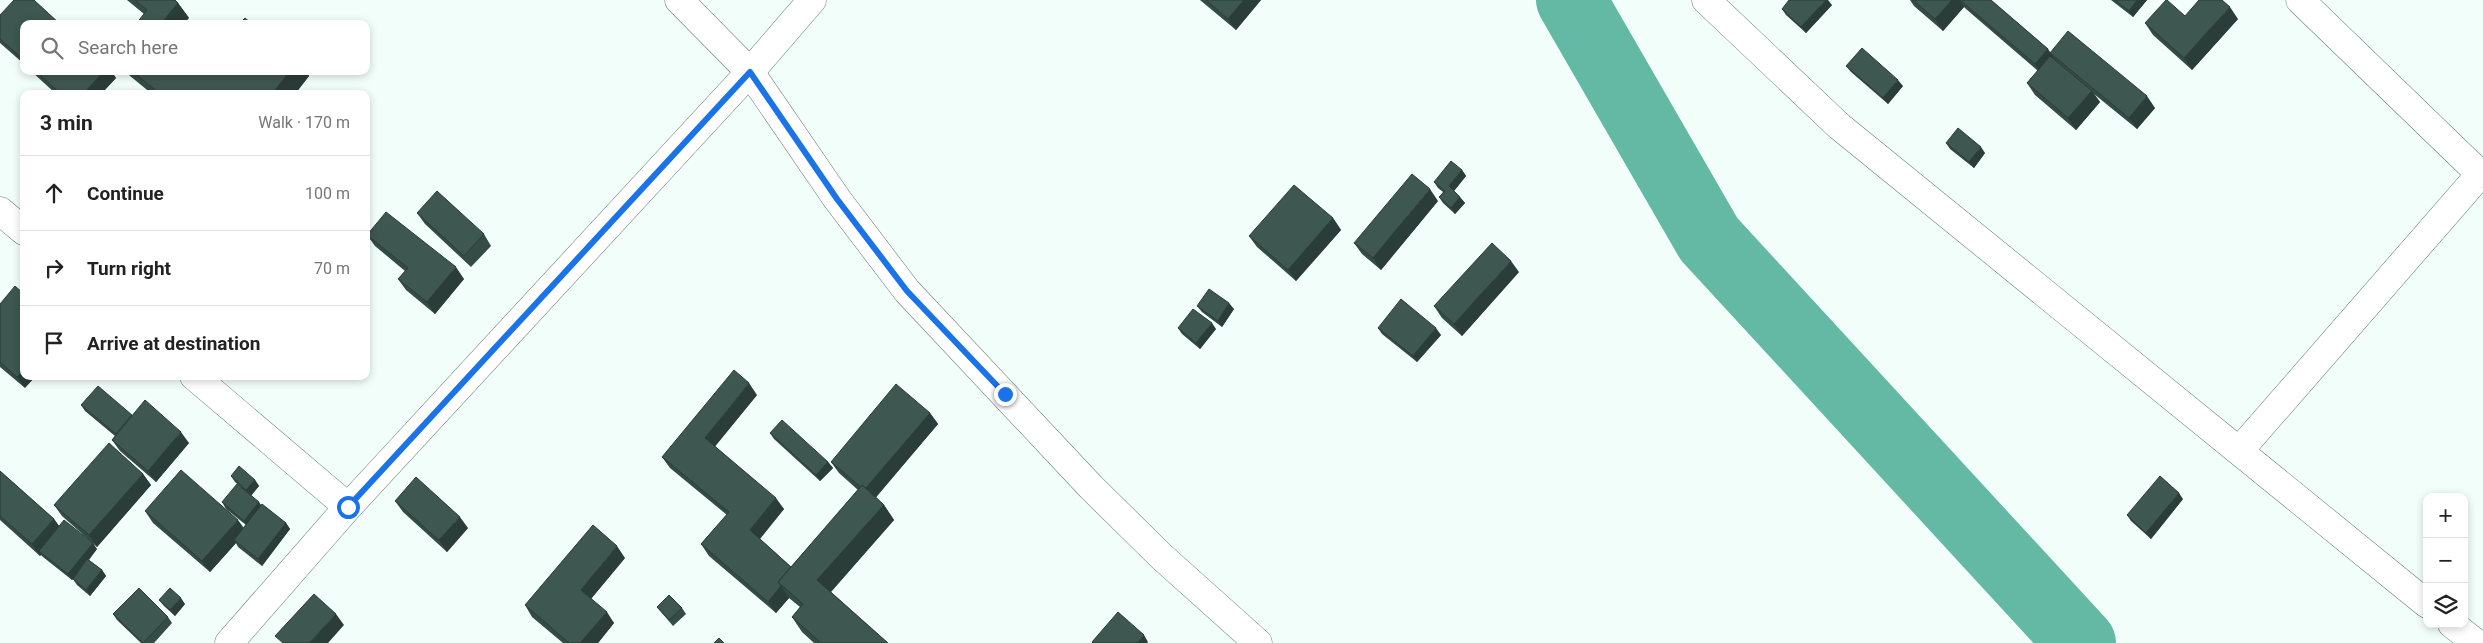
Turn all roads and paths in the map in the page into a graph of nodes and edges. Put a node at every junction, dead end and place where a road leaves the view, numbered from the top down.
1 (680, 0) edge
2 (812, 0) edge
3 (1706, 0) edge
4 (2300, 0) edge
5 (750, 72) junction
6 (2482, 173) edge
7 (0, 211) edge
8 (20, 228) edge
9 (199, 380) edge
10 (2239, 451) junction
11 (348, 507) junction
12 (2423, 601) edge
13 (2457, 628) edge
14 (228, 643) edge
15 (1258, 643) edge
16 (2476, 643) edge

1 - 5 street
2 - 5 street
3 - 10 street
4 - 6 street
5 - 11 street
5 - 15 street
6 - 10 street
7 - 8 street
9 - 11 street
10 - 12 street
11 - 14 street
13 - 16 street

